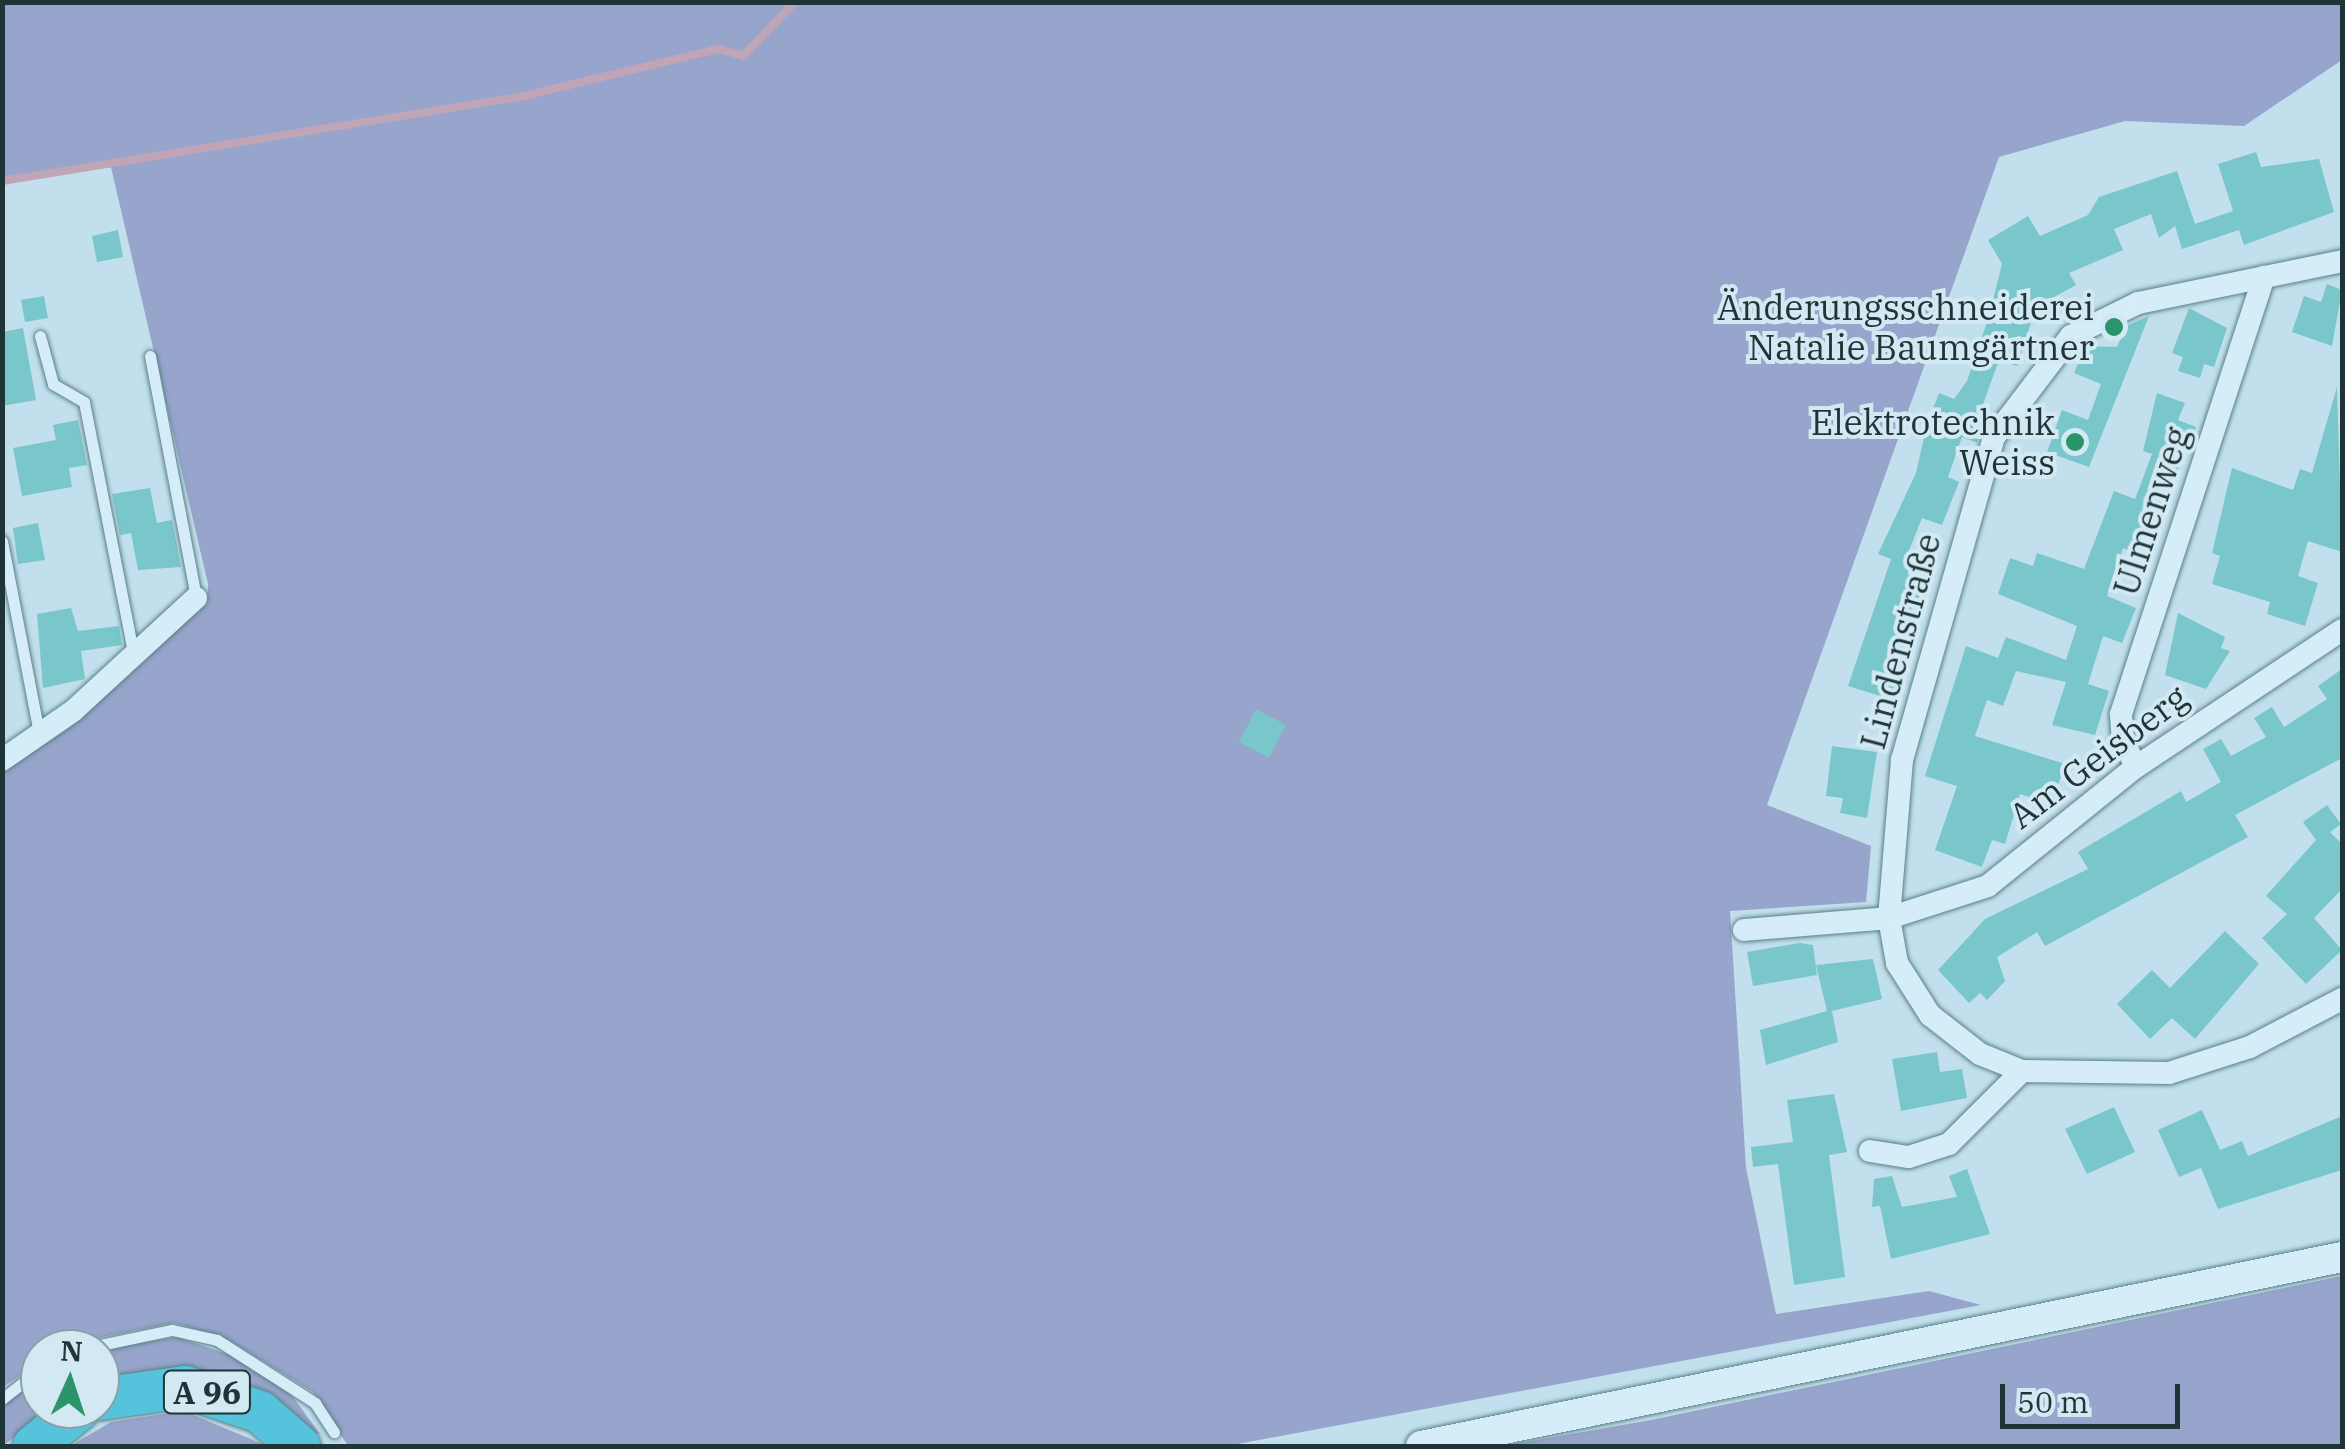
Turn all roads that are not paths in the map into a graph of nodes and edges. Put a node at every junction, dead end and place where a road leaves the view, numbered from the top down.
1 (2342, 261) edge
2 (2264, 277) junction
3 (40, 336) dead end
4 (150, 356) dead end
5 (2, 541) edge
6 (196, 598) joint
7 (2342, 630) edge
8 (134, 656) junction
9 (40, 738) junction
10 (2, 760) edge
11 (2137, 766) junction
12 (1890, 918) junction
13 (1744, 930) dead end
14 (2342, 1000) edge
15 (2022, 1071) junction
16 (1870, 1151) dead end
17 (2342, 1257) edge
18 (120, 1341) edge
19 (120, 1394) edge
20 (55, 1429) edge
21 (316, 1439) edge
22 (34, 1446) edge
23 (1421, 1446) edge

1 - 2 street, Lindenstraße
2 - 11 street, Ulmenweg
2 - 12 street, Lindenstraße
3 - 8 lane
4 - 6 lane
5 - 9 lane
6 - 8 street
7 - 11 street, Am Geisberg
8 - 9 street
9 - 10 street
11 - 12 street, Am Geisberg
12 - 13 street, Am Geisberg
12 - 15 street
14 - 15 street
15 - 16 street
17 - 23 street
18 - 21 lane
19 - 21 highway, A 96
20 - 22 highway

